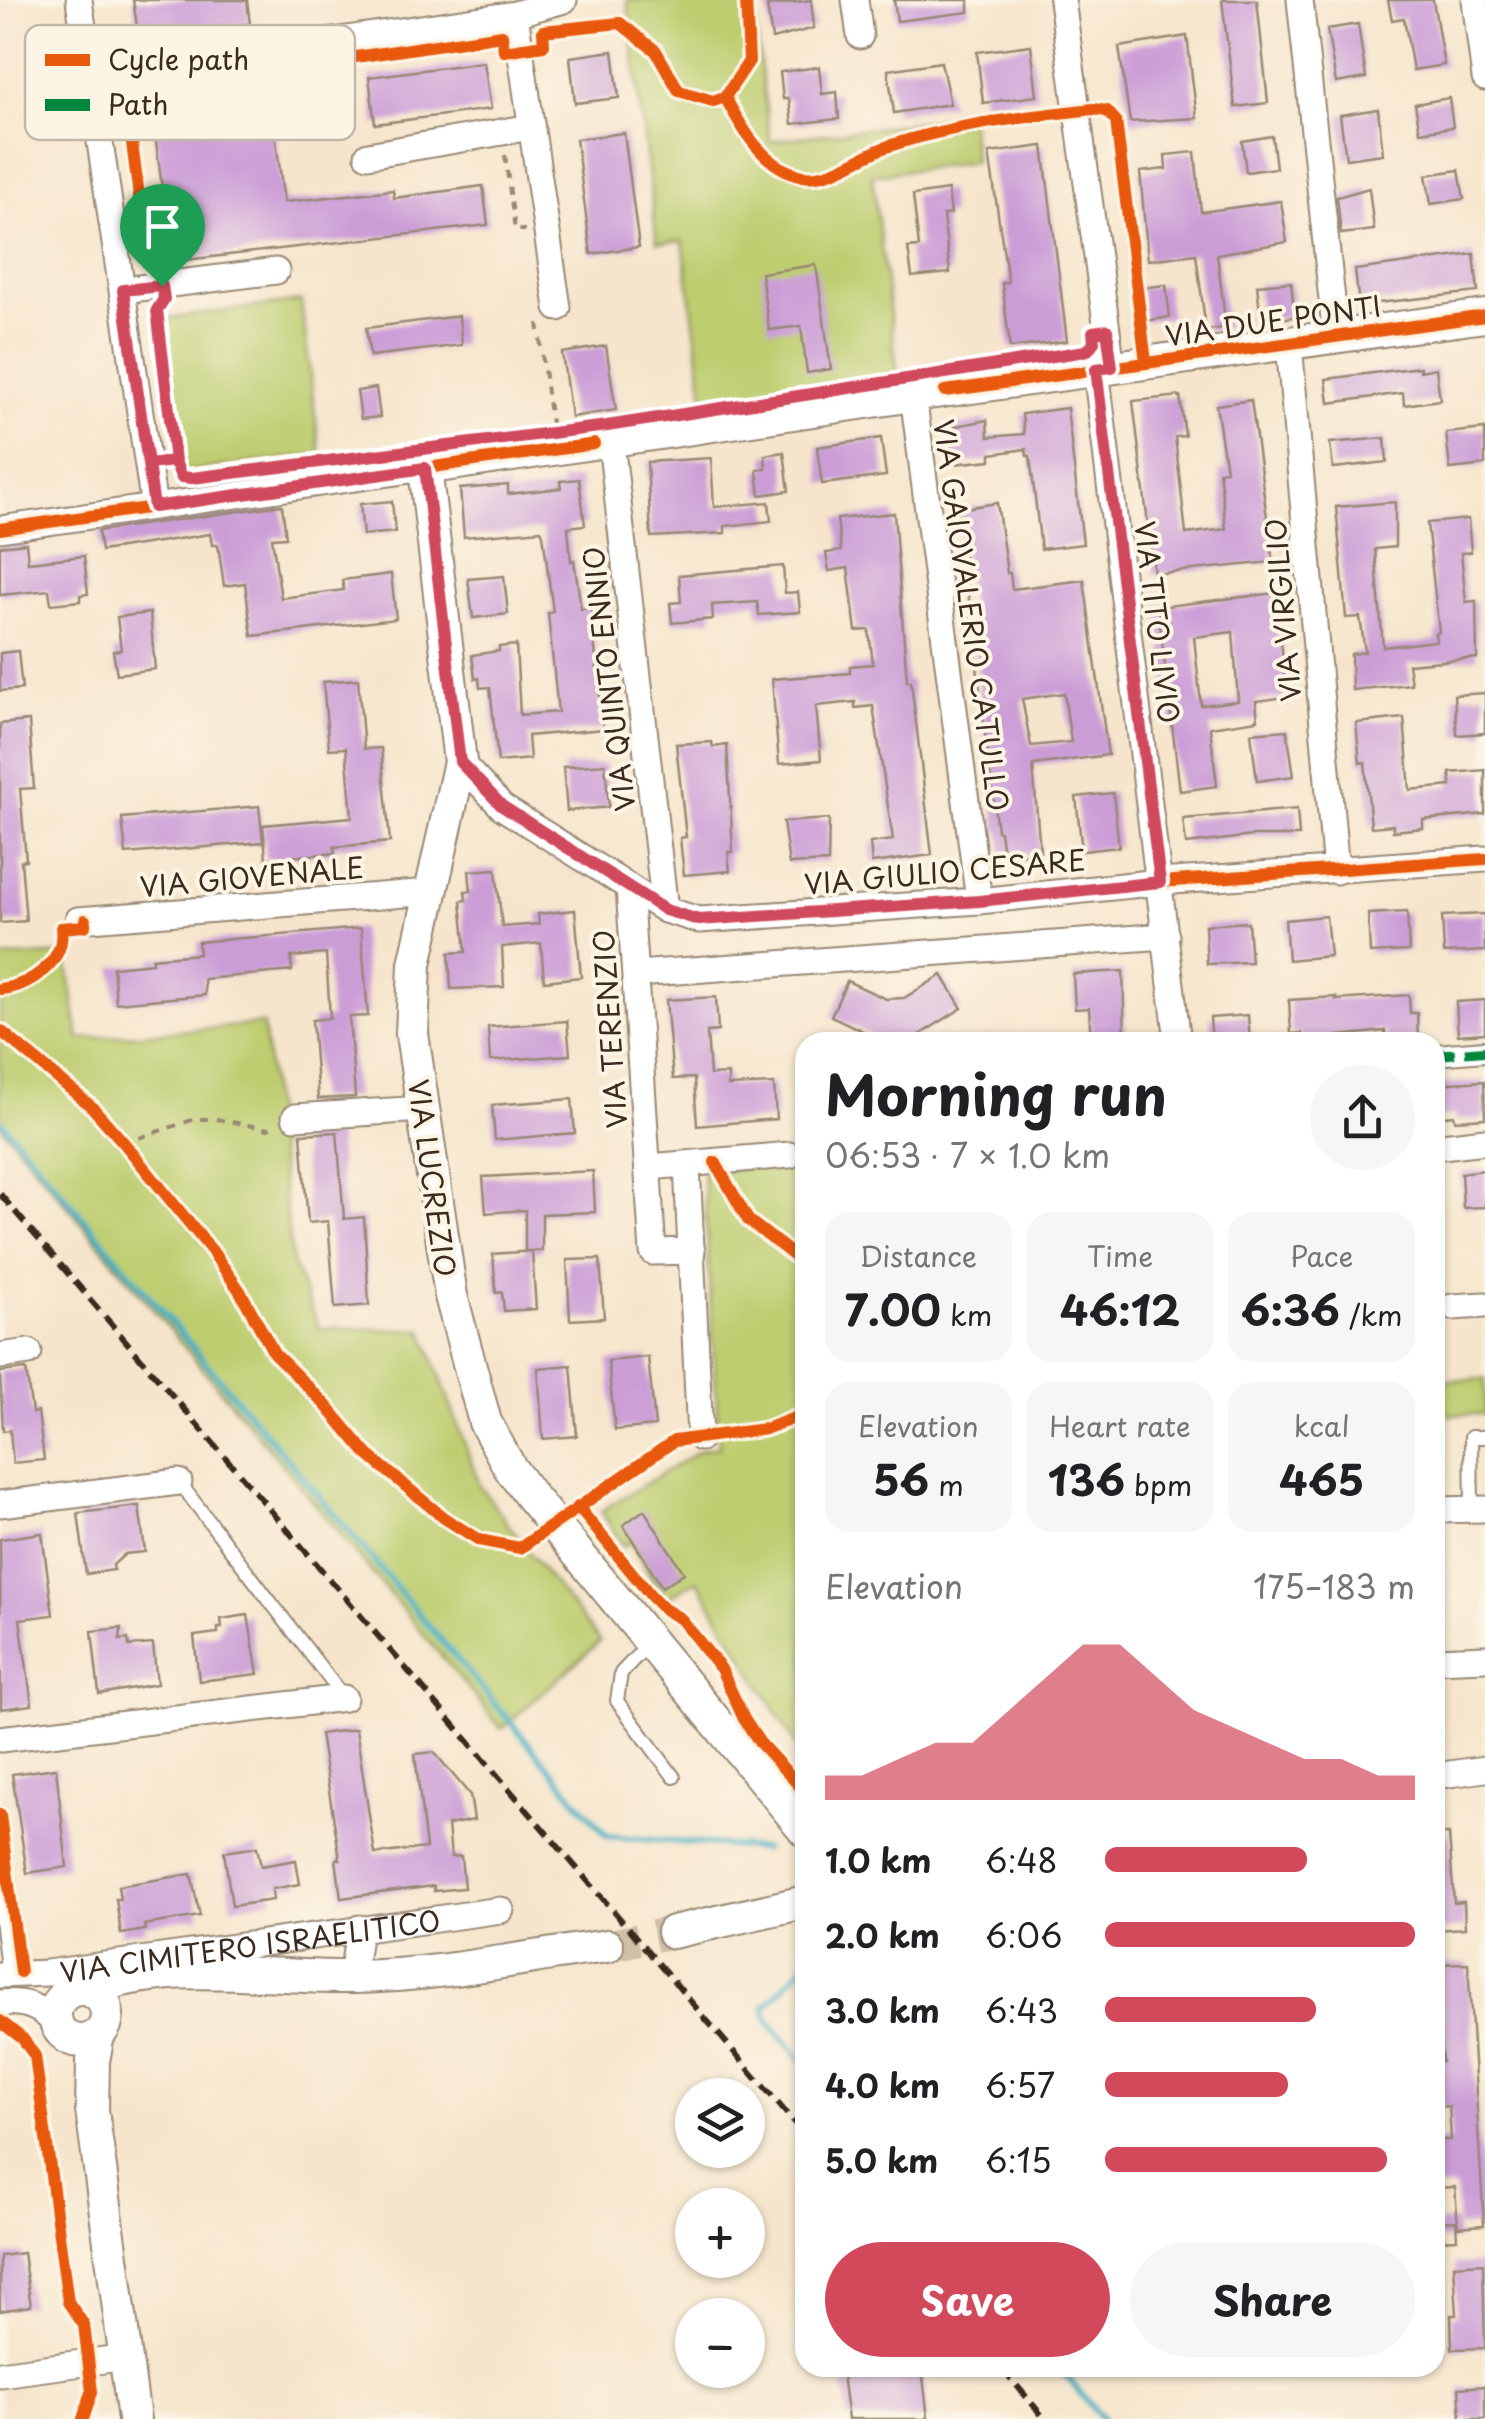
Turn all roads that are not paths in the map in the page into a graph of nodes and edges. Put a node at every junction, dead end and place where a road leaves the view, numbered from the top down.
1 (79, 0) edge
2 (564, 0) edge
3 (855, 0) edge
4 (1062, 0) edge
5 (1300, 0) edge
6 (1475, 0) edge
7 (514, 14) junction
8 (83, 25) edge
9 (860, 36) dead end
10 (355, 38) edge
11 (1485, 78) edge
12 (531, 127) junction
13 (101, 140) edge
14 (368, 155) dead end
15 (276, 271) dead end
16 (123, 290) junction
17 (558, 308) dead end
18 (1485, 316) edge
19 (1336, 337) junction
20 (1289, 344) junction
21 (1104, 368) junction
22 (912, 395) junction
23 (611, 442) junction
24 (425, 468) junction
25 (154, 507) junction
26 (0, 529) edge
27 (460, 762) junction
28 (1485, 859) edge
29 (1336, 871) junction
30 (1160, 882) junction
31 (630, 887) junction
32 (430, 892) junction
33 (979, 901) junction
34 (665, 910) junction
35 (78, 920) dead end
36 (1166, 936) junction
37 (636, 974) junction
38 (1177, 1032) edge
39 (1485, 1051) edge
40 (1445, 1054) edge
41 (423, 1110) junction
42 (295, 1117) road end
43 (1485, 1141) edge
44 (1445, 1146) edge
45 (790, 1155) dead end
46 (687, 1165) junction
47 (648, 1167) junction
48 (692, 1251) junction
49 (1485, 1305) edge
50 (1452, 1307) dead end
51 (30, 1352) dead end
52 (0, 1356) edge
53 (1485, 1437) edge
54 (700, 1438) dead end
55 (179, 1482) joint
56 (0, 1504) edge
57 (1478, 1509) edge
58 (1445, 1510) edge
59 (650, 1641) junction
60 (1485, 1658) edge
61 (1445, 1660) edge
62 (344, 1698) joint
63 (0, 1739) edge
64 (1485, 1769) edge
65 (1445, 1775) edge
66 (674, 1777) dead end
67 (774, 1789) junction
68 (795, 1803) edge
69 (795, 1817) edge
70 (0, 1857) edge
71 (795, 1904) edge
72 (501, 1910) dead end
73 (359, 1928) junction
74 (673, 1932) tunnel mouth
75 (606, 1946) tunnel mouth
76 (7, 1973) edge
77 (352, 1978) junction
78 (0, 2003) edge
79 (77, 2009) junction
80 (127, 2357) junction
81 (0, 2374) edge
82 (134, 2419) edge

1 - 8 street
2 - 7 street
3 - 9 street
4 - 21 street, VIA TITO LIVIO
5 - 19 street
6 - 11 street
7 - 10 street
7 - 12 street
12 - 14 street
12 - 17 street
13 - 16 street
15 - 16 street
16 - 25 street
18 - 19 street, VIA DUE PONTI
19 - 20 street, VIA DUE PONTI
20 - 21 street, VIA DUE PONTI
20 - 29 street, VIA VIRGILIO
21 - 22 street, VIA DUE PONTI
21 - 30 street, VIA TITO LIVIO
22 - 23 street, VIA DUE PONTI
22 - 33 street, VIA GAIOVALERIO CATULLO
23 - 24 street, VIA DUE PONTI
23 - 34 street, VIA QUINTO ENNIO
24 - 25 street, VIA DUE PONTI
24 - 27 street, VIA LUCREZIO
25 - 26 street, VIA DUE PONTI
27 - 31 street, VIA GIULIO CESARE
27 - 32 street, VIA LUCREZIO
28 - 29 street, VIA GIULIO CESARE
29 - 30 street, VIA GIULIO CESARE
30 - 33 street, VIA GIULIO CESARE
30 - 36 street, VIA TITO LIVIO
31 - 34 street, VIA GIULIO CESARE
31 - 37 street, VIA TERENZIO
32 - 35 street, VIA GIOVENALE
32 - 41 street, VIA LUCREZIO
33 - 34 street, VIA GIULIO CESARE
36 - 37 street
36 - 38 street, VIA TITO LIVIO
37 - 47 street, VIA TERENZIO
39 - 40 street
41 - 42 street
41 - 59 street, VIA LUCREZIO
43 - 44 street
45 - 46 street
46 - 47 street
46 - 48 street
47 - 48 street, VIA TERENZIO
48 - 54 street
49 - 50 street
51 - 52 street
53 - 57 lane
55 - 56 street
55 - 62 lane
57 - 58 street
59 - 66 lane
59 - 67 street, VIA LUCREZIO
60 - 61 street
62 - 63 street
64 - 65 street
67 - 68 street, VIA LUCREZIO
67 - 69 street, VIA LUCREZIO
70 - 76 street
71 - 74 street
72 - 73 street, VIA CIMITERO ISRAELITICO
73 - 77 street
73 - 79 street, VIA CIMITERO ISRAELITICO
75 - 77 street, VIA CIMITERO ISRAELITICO
76 - 79 street, VIA CIMITERO ISRAELITICO
77 - 79 street, VIA CIMITERO ISRAELITICO
78 - 79 street
79 - 80 street
80 - 81 street
80 - 82 street

